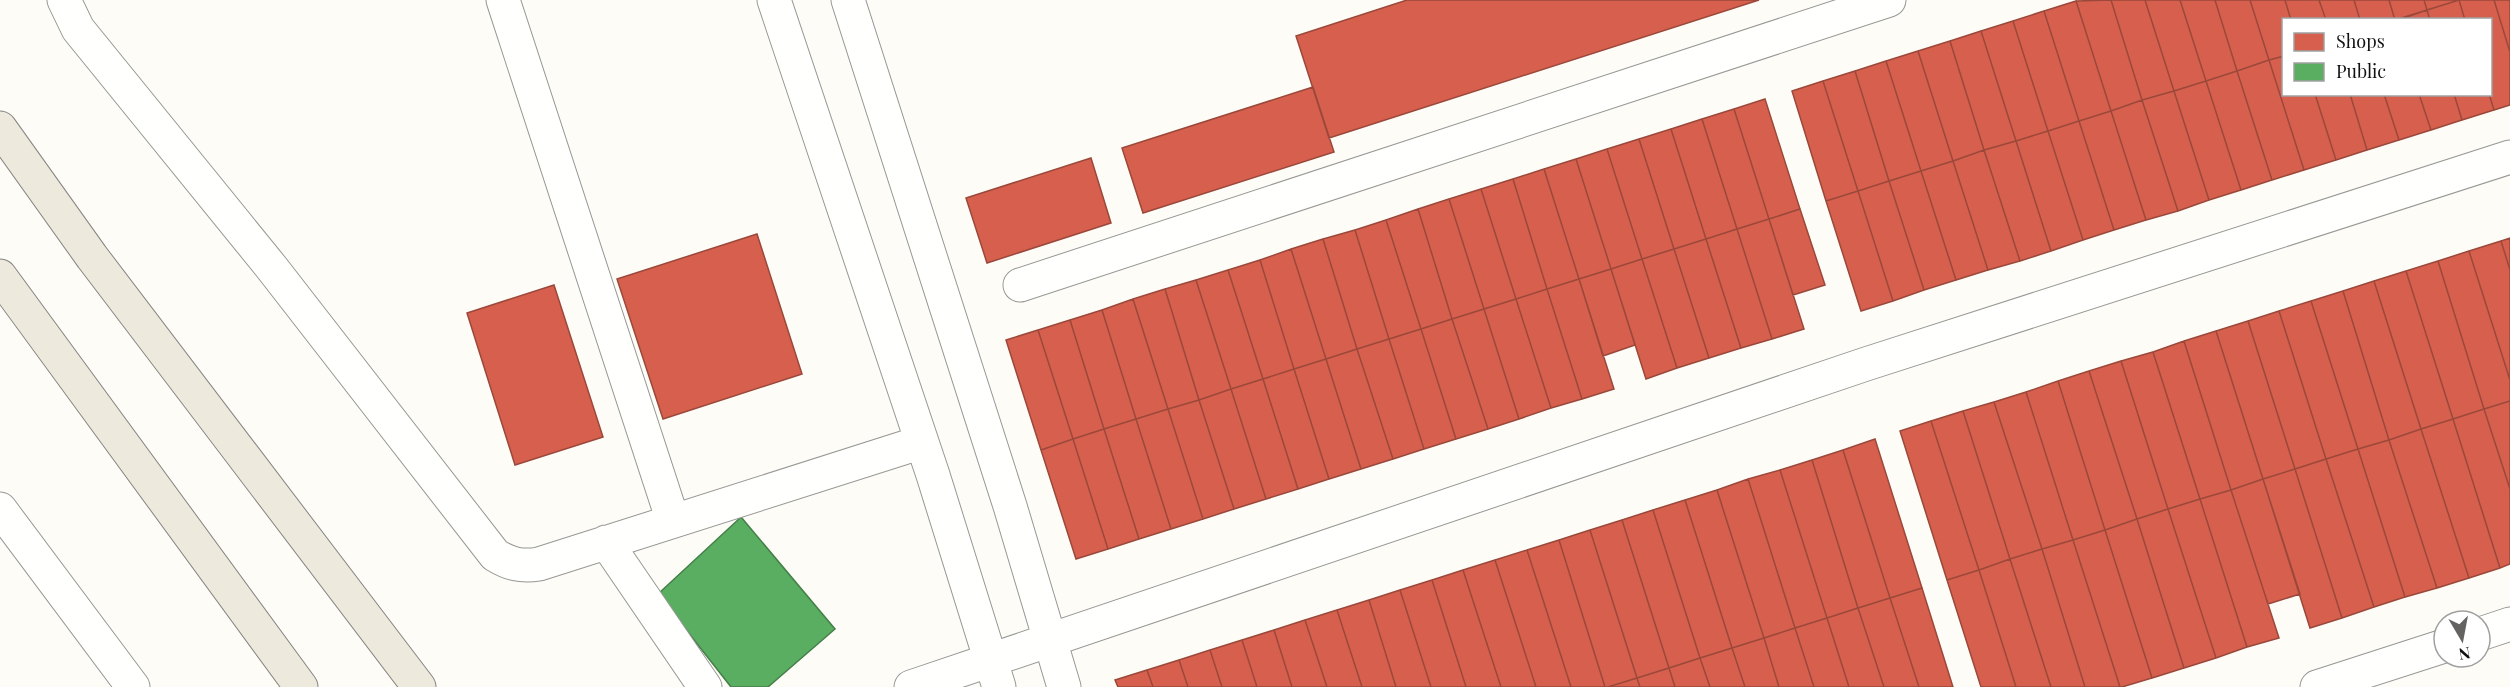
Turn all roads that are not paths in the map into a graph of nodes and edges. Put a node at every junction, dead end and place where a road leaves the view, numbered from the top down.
1 (64, 0) edge
2 (503, 0) edge
3 (774, 0) edge
4 (848, 0) edge
5 (1889, 0) edge
6 (0, 128) edge
7 (2510, 157) edge
8 (0, 276) edge
9 (1020, 285) dead end
10 (922, 442) junction
11 (0, 509) edge
12 (674, 521) junction
13 (606, 542) junction
14 (2510, 624) edge
15 (2492, 630) edge
16 (1050, 640) junction
17 (2432, 650) edge
18 (995, 674) edge
19 (133, 687) edge
20 (301, 687) edge
21 (419, 687) edge
22 (705, 687) edge
23 (911, 687) edge
24 (1064, 687) edge
25 (2317, 687) edge

1 - 13 street
2 - 12 street
3 - 10 street
4 - 16 street
5 - 9 street
6 - 21 main road
7 - 16 street
8 - 20 main road
10 - 12 street
10 - 18 street
11 - 19 street
12 - 13 street
13 - 22 street
14 - 15 street
16 - 18 street
16 - 24 street
17 - 25 street
18 - 23 street

